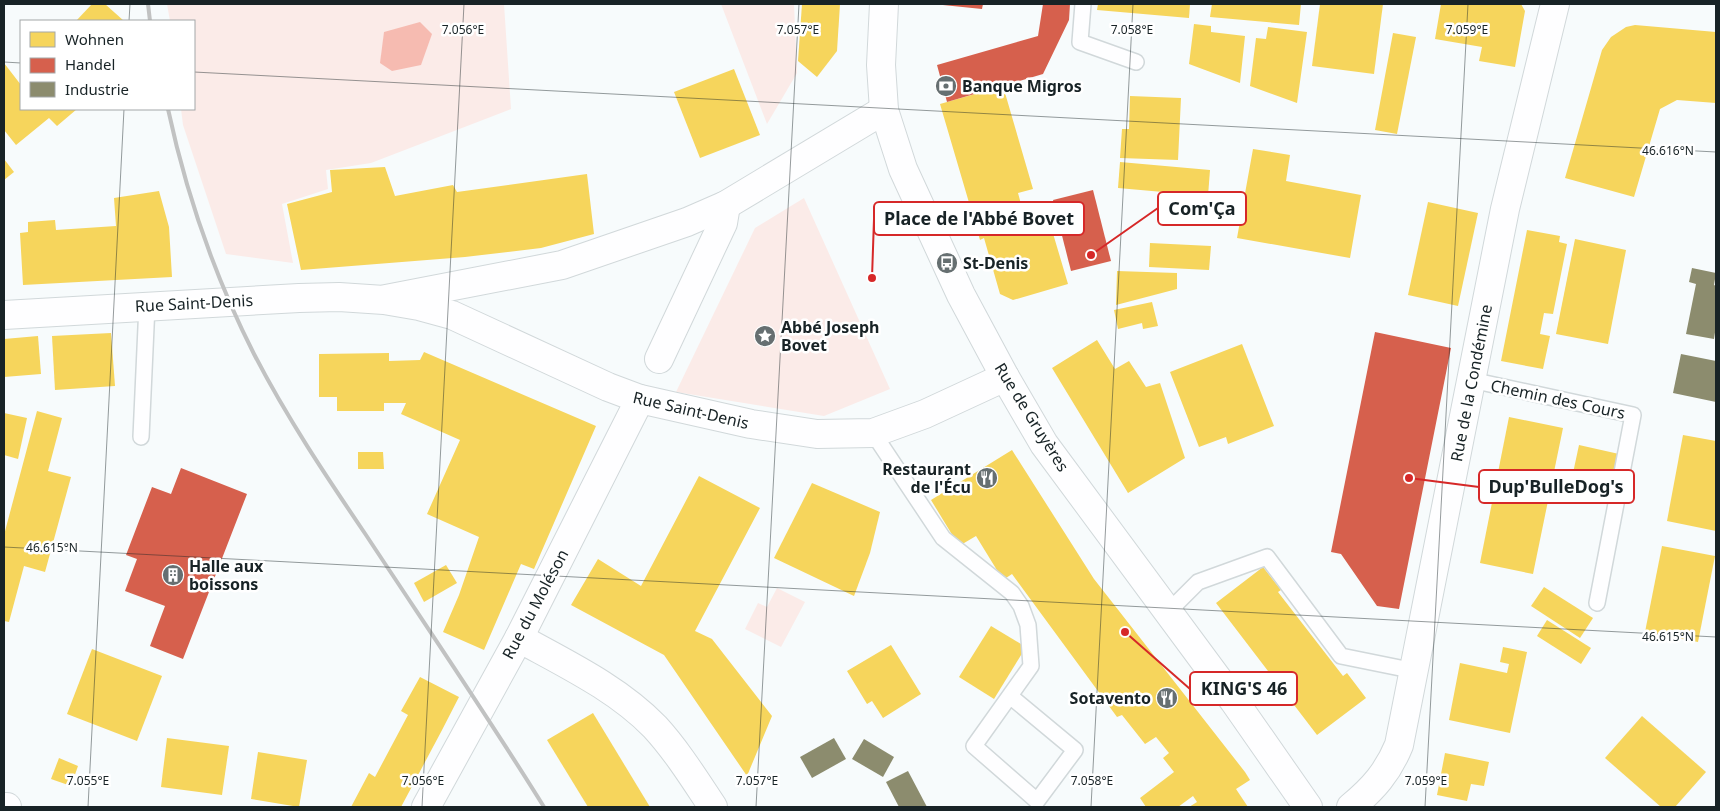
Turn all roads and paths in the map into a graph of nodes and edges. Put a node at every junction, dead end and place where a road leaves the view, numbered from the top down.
1 (884, 4) edge
2 (1084, 4) edge
3 (1555, 4) edge
4 (1136, 62) dead end
5 (884, 110) junction
6 (726, 205) junction
7 (384, 300) junction
8 (147, 305) junction
9 (4, 315) edge
10 (658, 359) dead end
11 (1006, 377) junction
12 (1471, 380) junction
13 (640, 399) junction
14 (873, 433) junction
15 (141, 437) dead end
16 (1597, 603) dead end
17 (1168, 612) junction
18 (518, 638) junction
19 (1415, 671) junction
20 (1010, 696) junction
21 (426, 807) edge
22 (713, 807) edge
23 (1308, 807) edge
24 (1351, 807) edge

1 - 5 street, Rue de Gruyères
2 - 4 lane
3 - 12 street, Rue de la Condémine
5 - 6 street, Rue Saint-Denis
5 - 11 street, Rue de Gruyères
6 - 7 street, Rue Saint-Denis
6 - 10 street
7 - 8 street, Rue Saint-Denis
7 - 13 street, Rue Saint-Denis
8 - 9 street, Rue Saint-Denis
8 - 15 lane
11 - 14 street, Rue Saint-Denis
11 - 17 street, Rue de Gruyères
12 - 16 lane, Chemin des Cours
12 - 19 street, Rue de la Condémine
13 - 14 street, Rue Saint-Denis
13 - 18 street, Rue du Moléson
14 - 20 lane
17 - 19 lane
17 - 23 street, Rue de Gruyères
18 - 21 street, Rue du Moléson
18 - 22 street
19 - 24 street, Rue de la Condémine
20 - 20 lane

